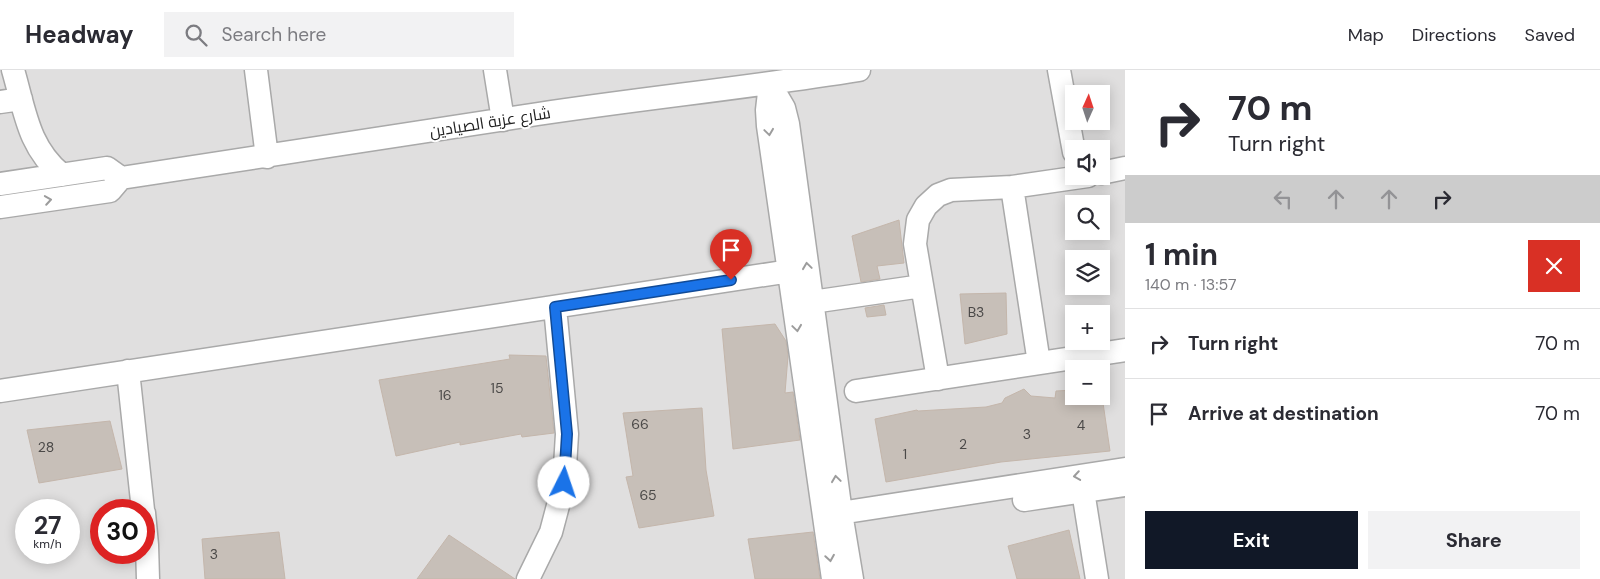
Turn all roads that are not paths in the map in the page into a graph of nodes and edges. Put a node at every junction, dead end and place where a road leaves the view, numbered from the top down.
1 (13, 70) edge
2 (256, 70) edge
3 (496, 70) edge
4 (860, 70) edge
5 (1059, 70) edge
6 (770, 84) junction
7 (11, 101) edge
8 (503, 120) junction
9 (1072, 140) edge
10 (267, 157) junction
11 (1125, 168) edge
12 (1110, 171) edge
13 (62, 175) junction
14 (121, 178) junction
15 (1065, 179) edge
16 (0, 184) edge
17 (1012, 187) junction
18 (0, 207) edge
19 (790, 271) junction
20 (922, 286) junction
21 (812, 302) junction
22 (555, 307) junction
23 (1125, 350) edge
24 (1039, 363) junction
25 (128, 371) junction
26 (938, 379) junction
27 (0, 391) edge
28 (856, 391) dead end
29 (1125, 469) edge
30 (1125, 485) edge
31 (1083, 491) junction
32 (143, 499) edge
33 (833, 522) junction
34 (148, 564) edge
35 (148, 579) edge
36 (528, 579) edge
37 (833, 579) edge
38 (852, 579) edge
39 (1097, 579) edge

1 - 7 street
2 - 10 street
3 - 8 street
4 - 6 street, شارع عزبة الصيادين
5 - 9 street
6 - 8 street, شارع عزبة الصيادين
6 -> 19 street
21 -> 6 street
7 - 13 street
8 - 10 street, شارع عزبة الصيادين
10 - 14 street, شارع عزبة الصيادين
11 - 12 street
13 - 14 street
13 - 16 street
18 -> 14 street, شارع عزبة الصيادين
15 - 17 street
17 - 20 street
17 - 24 street
19 - 22 street
19 -> 33 street
20 - 21 street
20 - 26 street
33 -> 21 street
22 - 25 street
22 - 36 street
23 - 24 street
24 - 26 street
25 - 27 street
25 - 32 street
26 - 28 street
29 -> 33 street
30 - 31 street
31 - 33 street
31 - 39 street
33 -> 37 street
33 - 38 street
34 - 35 street

